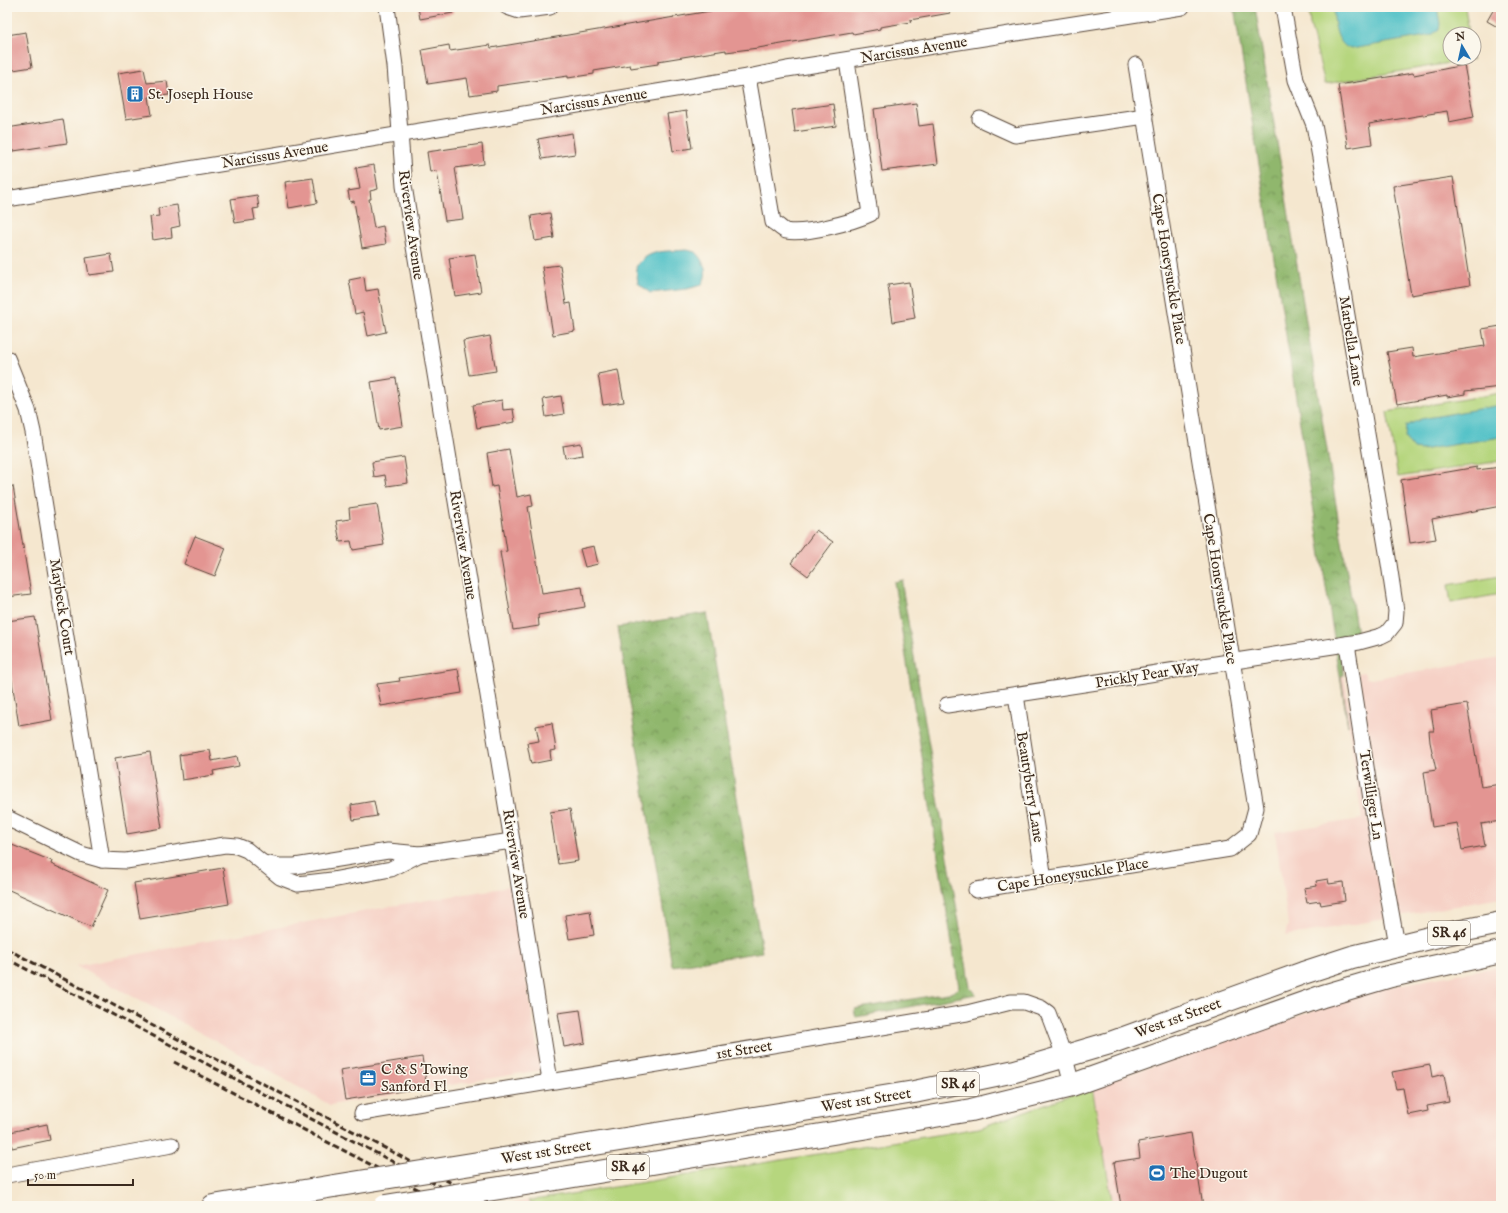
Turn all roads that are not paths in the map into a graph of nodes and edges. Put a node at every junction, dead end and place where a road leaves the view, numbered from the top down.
1 (386, 7) edge
2 (507, 7) edge
3 (550, 7) edge
4 (1182, 7) edge
5 (1283, 7) edge
6 (846, 61) junction
7 (1136, 65) dead end
8 (748, 77) junction
9 (1145, 116) junction
10 (980, 119) dead end
11 (400, 134) junction
12 (7, 199) edge
13 (7, 359) edge
14 (11, 380) edge
15 (1347, 644) junction
16 (1232, 663) junction
17 (1016, 695) junction
18 (948, 705) dead end
19 (7, 818) edge
20 (512, 841) junction
21 (420, 854) junction
22 (102, 860) junction
23 (328, 860) junction
24 (264, 863) junction
25 (1044, 879) junction
26 (332, 880) junction
27 (976, 890) dead end
28 (1501, 923) edge
29 (1397, 945) junction
30 (1501, 952) edge
31 (1065, 1058) junction
32 (550, 1081) junction
33 (1072, 1084) junction
34 (362, 1113) dead end
35 (172, 1145) dead end
36 (7, 1175) edge
37 (213, 1206) edge
38 (385, 1206) edge

1 - 11 street, Riverview Avenue
2 - 3 street
4 - 6 street, Narcissus Avenue
5 - 15 street, Marbella Lane
6 - 8 street, Narcissus Avenue
6 - 8 street
7 - 9 street, Cape Honeysuckle Place
8 - 11 street, Narcissus Avenue
9 - 10 street
9 - 16 street, Cape Honeysuckle Place
11 - 12 street, Narcissus Avenue
11 - 20 street, Riverview Avenue
13 - 14 street, Maybeck Court
14 - 22 street, Maybeck Court
15 - 16 street, Prickly Pear Way
15 - 29 street, Terwilliger Ln
16 - 17 street, Prickly Pear Way
16 - 25 street, Cape Honeysuckle Place
17 - 18 street, Prickly Pear Way
17 - 25 street, Beautyberry Lane
19 - 22 street
20 - 21 street
20 - 32 street, Riverview Avenue
21 - 23 street
21 - 26 street
22 - 24 street
23 - 24 street
23 - 26 street
24 - 26 street
25 - 27 street, Cape Honeysuckle Place
28 - 29 main road, West 1st Street / SR 46
29 - 31 main road, West 1st Street / SR 46
30 - 33 main road, West 1st Street / SR 46
31 - 32 street, 1st Street
31 - 33 street, 1st Street
31 - 37 main road, West 1st Street / SR 46, bridge
32 - 34 street, 1st Street
33 - 38 main road, West 1st Street / SR 46, bridge
35 - 36 street

